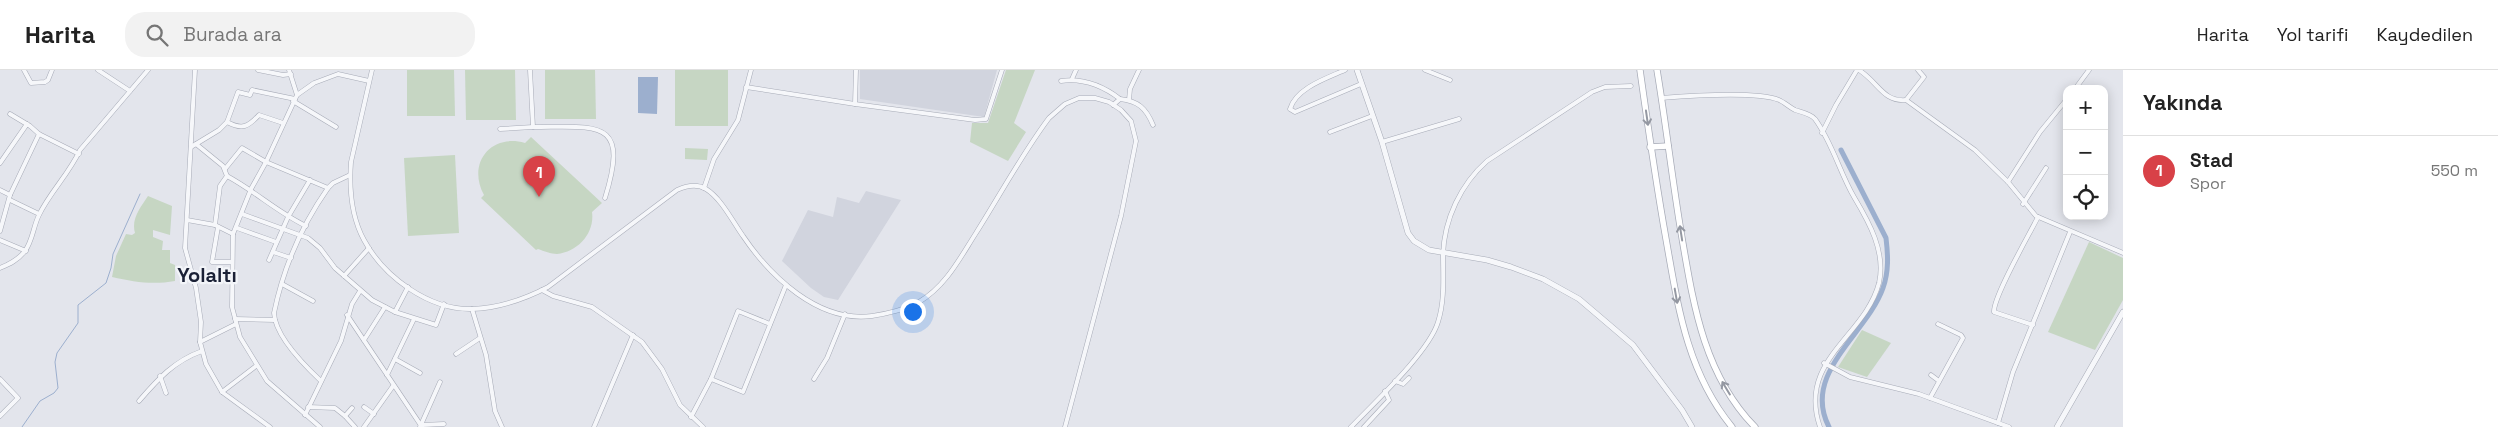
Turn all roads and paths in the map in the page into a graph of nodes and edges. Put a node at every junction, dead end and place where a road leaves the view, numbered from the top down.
1 (24, 70) edge
2 (52, 70) edge
3 (98, 70) edge
4 (148, 70) edge
5 (195, 70) edge
6 (258, 70) edge
7 (333, 70) edge
8 (372, 70) edge
9 (530, 70) edge
10 (751, 70) edge
11 (856, 70) edge
12 (1002, 70) edge
13 (1076, 70) edge
14 (1139, 70) edge
15 (1345, 70) edge
16 (1357, 70) edge
17 (1425, 70) edge
18 (1640, 70) edge
19 (1657, 70) edge
20 (1858, 70) edge
21 (1918, 70) edge
22 (2089, 70) edge
23 (291, 72) edge
24 (336, 75) junction
25 (1072, 79) junction
26 (1450, 80) dead end
27 (369, 81) junction
28 (1061, 81) dead end
29 (1361, 84) junction
30 (2077, 85) edge
31 (1631, 86) dead end
32 (746, 87) junction
33 (130, 90) junction
34 (295, 98) junction
35 (1661, 98) junction
36 (1120, 99) junction
37 (1129, 100) junction
38 (1906, 100) junction
39 (855, 104) junction
40 (2063, 104) edge
41 (1113, 105) junction
42 (10, 114) dead end
43 (1372, 116) junction
44 (1458, 119) dead end
45 (227, 122) junction
46 (283, 123) junction
47 (27, 124) junction
48 (1153, 125) dead end
49 (336, 127) dead end
50 (533, 127) junction
51 (500, 129) dead end
52 (1330, 132) dead end
53 (1822, 132) junction
54 (39, 134) junction
55 (1382, 142) junction
56 (196, 144) junction
57 (1668, 146) junction
58 (191, 147) junction
59 (1650, 147) junction
60 (79, 154) junction
61 (266, 162) junction
62 (0, 163) edge
63 (2046, 168) dead end
64 (225, 169) junction
65 (350, 175) junction
66 (227, 176) junction
67 (310, 180) junction
68 (2008, 182) junction
69 (328, 188) junction
70 (704, 188) junction
71 (250, 189) junction
72 (0, 190) edge
73 (10, 198) junction
74 (605, 198) dead end
75 (2023, 204) junction
76 (40, 214) junction
77 (242, 214) junction
78 (288, 217) junction
79 (2038, 218) junction
80 (187, 220) junction
81 (216, 226) junction
82 (306, 226) junction
83 (237, 228) junction
84 (282, 229) junction
85 (0, 231) edge
86 (2070, 232) junction
87 (233, 234) junction
88 (301, 235) junction
89 (0, 240) edge
90 (276, 242) junction
91 (370, 248) junction
92 (26, 251) junction
93 (272, 252) junction
94 (1443, 253) junction
95 (2123, 253) edge
96 (291, 258) junction
97 (269, 260) dead end
98 (231, 262) junction
99 (0, 268) edge
100 (344, 276) junction
101 (282, 284) junction
102 (786, 285) junction
103 (408, 287) junction
104 (542, 290) junction
105 (360, 291) junction
106 (313, 301) dead end
107 (444, 304) junction
108 (385, 307) junction
109 (472, 309) junction
110 (395, 312) junction
111 (2123, 312) edge
112 (846, 314) junction
113 (347, 315) junction
114 (414, 319) junction
115 (275, 320) junction
116 (236, 321) junction
117 (770, 324) junction
118 (1938, 324) dead end
119 (2033, 325) junction
120 (633, 335) junction
121 (480, 338) junction
122 (364, 340) junction
123 (200, 342) junction
124 (202, 351) junction
125 (456, 354) dead end
126 (395, 359) junction
127 (1826, 364) junction
128 (256, 366) junction
129 (420, 373) dead end
130 (1931, 375) dead end
131 (160, 376) junction
132 (387, 376) junction
133 (1410, 378) dead end
134 (0, 379) edge
135 (711, 379) junction
136 (814, 379) dead end
137 (321, 381) junction
138 (1395, 381) junction
139 (1939, 381) junction
140 (440, 382) dead end
141 (393, 386) junction
142 (1385, 391) junction
143 (222, 392) junction
144 (166, 393) dead end
145 (1930, 398) junction
146 (139, 401) dead end
147 (364, 406) dead end
148 (308, 407) junction
149 (352, 408) dead end
150 (374, 414) junction
151 (305, 415) junction
152 (0, 416) edge
153 (346, 416) junction
154 (691, 417) junction
155 (444, 424) dead end
156 (1998, 424) junction
157 (421, 426) edge
158 (270, 427) edge
159 (320, 427) edge
160 (355, 427) edge
161 (364, 427) edge
162 (502, 427) edge
163 (594, 427) edge
164 (703, 427) edge
165 (1065, 427) edge
166 (1351, 427) edge
167 (1364, 427) edge
168 (1692, 427) edge
169 (1732, 427) edge
170 (1755, 427) edge
171 (1820, 427) edge
172 (2009, 427) edge
173 (2057, 427) edge

1 - 2 street
3 - 33 street
4 - 33 street
5 - 58 street
6 - 23 street
7 - 24 street
8 - 27 street
9 - 50 street
10 - 32 street
11 - 39 street
12 - 39 street
13 - 25 street
14 - 37 street
15 - 29 street
16 - 29 street
17 - 26 street
18 -> 59 main road
19 - 35 main road
20 - 38 street
20 - 53 street
21 - 38 street
22 - 30 street
23 - 34 street
24 - 27 street
24 - 34 street
25 - 28 street
25 - 36 street
27 - 65 street
29 - 43 street
31 - 94 street
32 - 39 street
32 - 70 street
33 - 60 street
34 - 45 street
34 - 46 street
34 - 49 street
35 - 53 street
35 - 57 main road
36 - 37 street
36 - 41 street
37 - 48 street
38 - 68 street
40 - 68 street
41 - 112 street
41 - 165 street
42 - 47 street
43 - 52 street
43 - 55 street
44 - 55 street
45 - 46 street
45 - 56 street
46 - 61 street
47 - 54 street
47 - 62 street
50 - 51 street
50 - 74 street
53 - 127 street
54 - 60 street
54 - 73 street
55 - 94 street
56 - 58 street
56 - 64 street
57 - 59 main road
170 -> 57 main road
58 - 80 street
59 -> 169 main road
60 - 76 street
61 - 64 street
61 - 67 street
61 - 71 street
63 - 75 street
64 - 66 street
65 - 69 street
65 - 91 street
66 - 71 street
66 - 81 street
67 - 69 street
67 - 78 street
68 - 75 street
69 - 82 street
70 - 102 street
70 - 104 street
71 - 77 street
71 - 78 street
72 - 73 street
73 - 76 street
73 - 85 street
75 - 79 street
76 - 92 street
77 - 83 street
77 - 84 street
78 - 82 street
78 - 84 street
79 - 86 street
79 - 119 street
80 - 81 street
80 - 123 street
81 - 87 street
81 - 98 street
82 - 88 street
83 - 87 street
83 - 90 street
84 - 88 street
84 - 90 street
86 - 95 street
86 - 119 street
87 - 98 street
88 - 96 street
88 - 100 street
89 - 92 street
90 - 93 street
91 - 100 street
91 - 103 street
92 - 99 street
93 - 96 street
93 - 97 street
94 - 138 street
94 - 168 street
96 - 101 street
98 - 116 street
100 - 105 street
101 - 106 street
101 - 115 street
102 - 112 street
102 - 117 street
103 - 107 street
103 - 110 street
104 - 109 street
104 - 120 street
105 - 108 street
105 - 113 street
107 - 109 street
107 - 114 street
108 - 110 street
108 - 122 street
109 - 121 street
110 - 114 street
111 - 173 street
112 - 136 street
113 - 122 street
113 - 137 street
114 - 126 street
115 - 116 street
115 - 137 street
116 - 123 street
116 - 128 street
117 - 135 street
117 - 135 street
118 - 139 street
119 - 156 street
120 - 154 street
120 - 163 street
121 - 125 street
121 - 162 street
122 - 132 street
123 - 124 street
124 - 131 street
124 - 143 street
126 - 129 street
126 - 132 street
127 - 145 street
127 - 171 street
128 - 143 street
128 - 151 street
130 - 139 street
131 - 144 street
131 - 146 street
132 - 141 street
133 - 138 street
134 - 152 street
135 - 154 street
137 - 148 street
138 - 142 street
139 - 145 street
140 - 157 street
141 - 150 street
141 - 157 street
142 - 166 street
142 - 167 street
143 - 158 street
145 - 156 street
147 - 150 street
148 - 151 street
148 - 153 street
149 - 153 street
150 - 161 street
151 - 159 street
153 - 160 street
154 - 164 street
155 - 157 street
156 - 172 street

